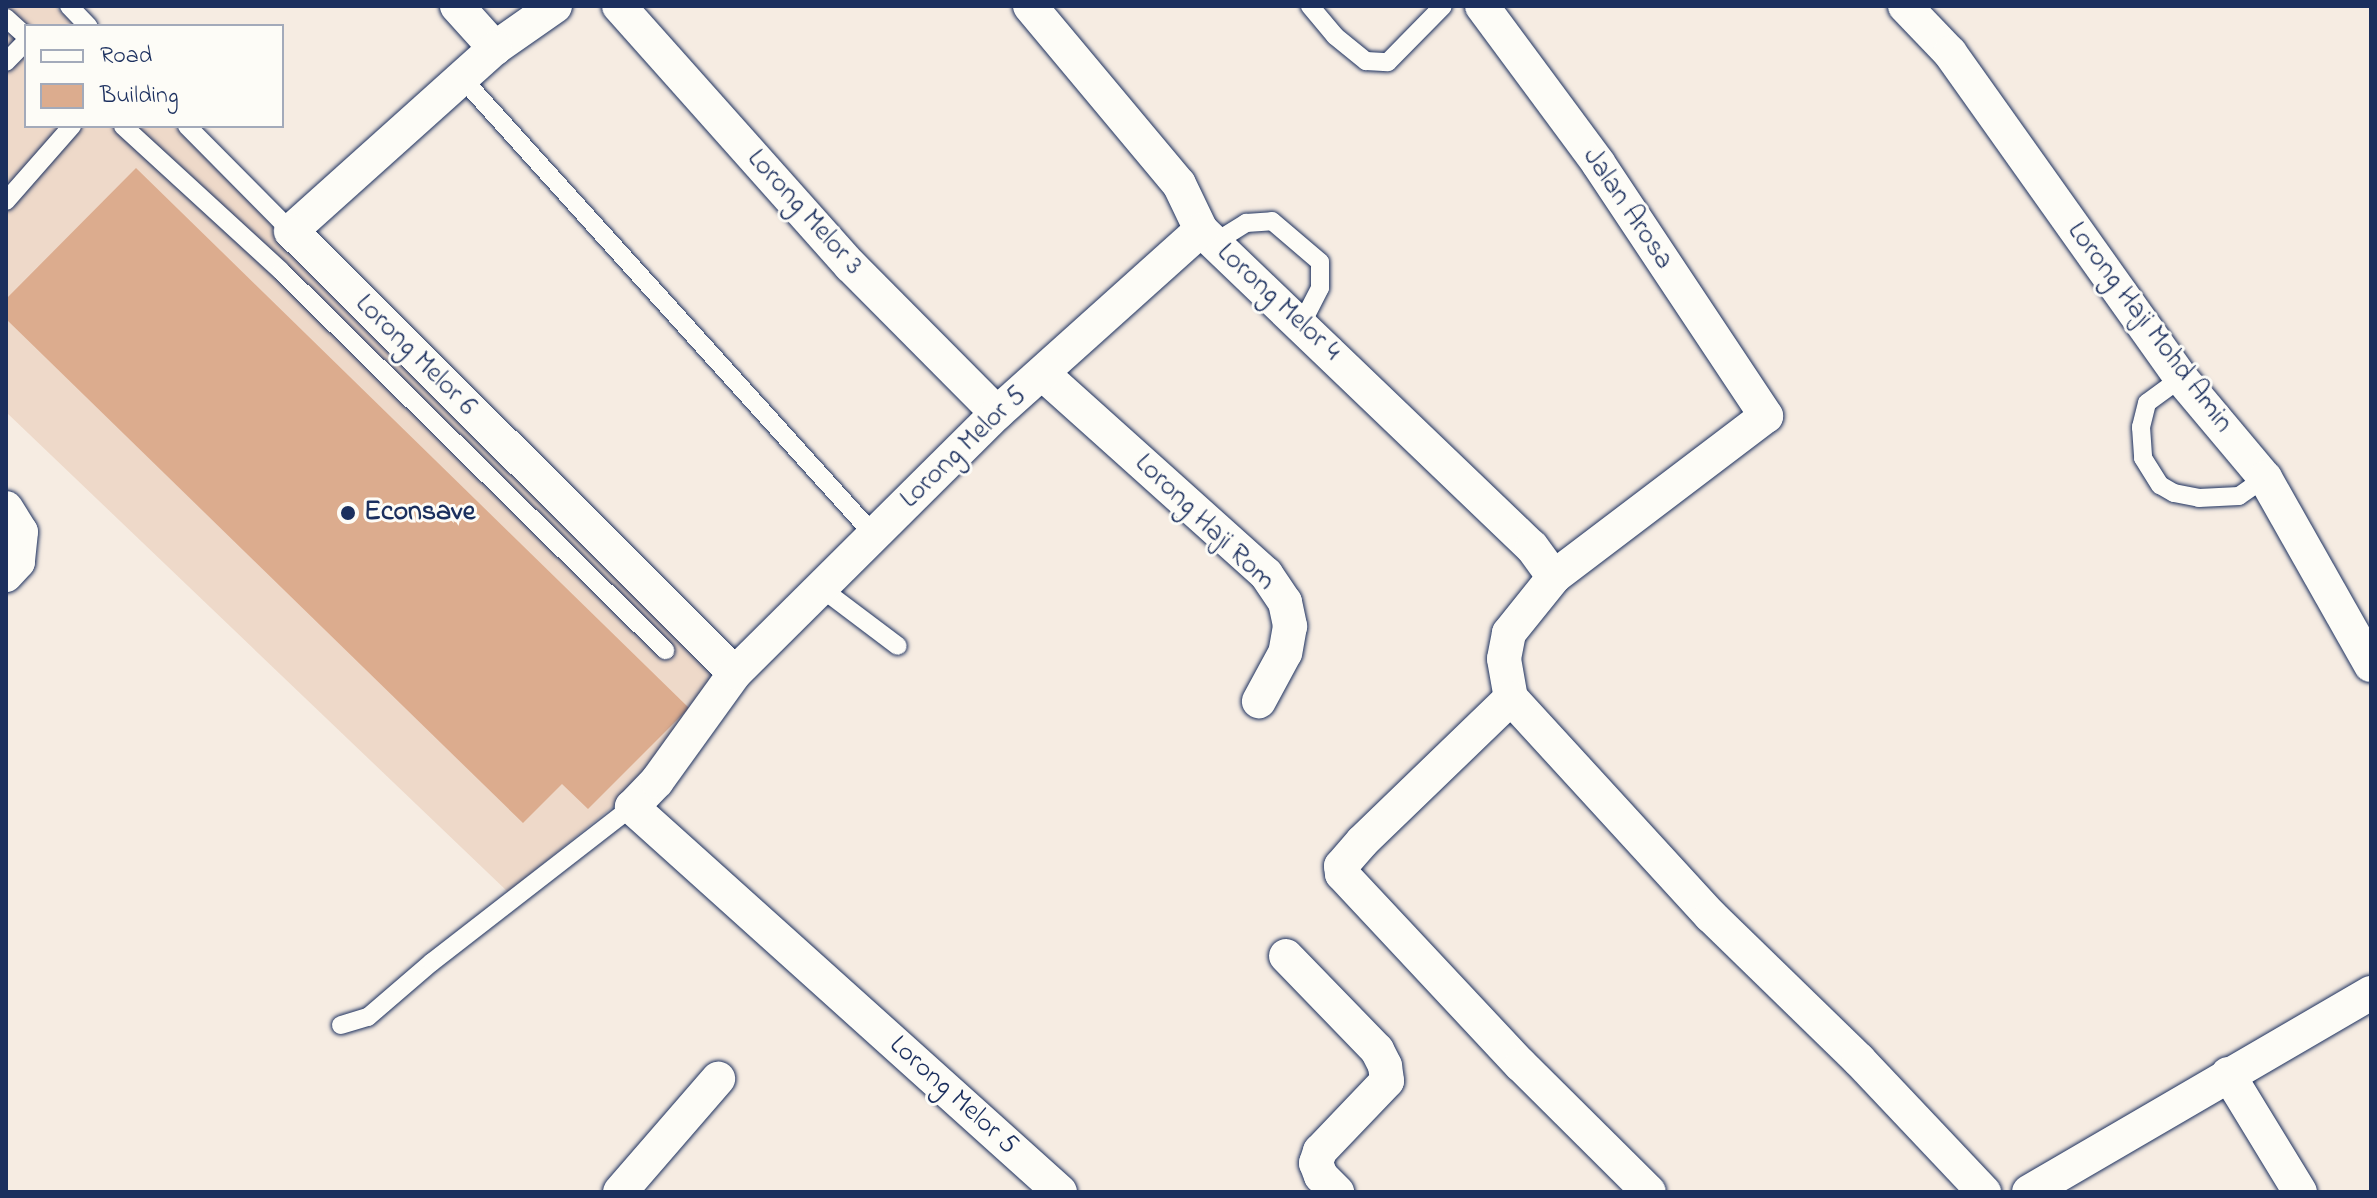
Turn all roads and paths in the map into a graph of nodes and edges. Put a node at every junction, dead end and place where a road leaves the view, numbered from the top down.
1 (69, 6) edge
2 (457, 6) edge
3 (555, 6) edge
4 (619, 6) edge
5 (1030, 6) edge
6 (1310, 6) edge
7 (1443, 6) edge
8 (1482, 6) edge
9 (1905, 6) edge
10 (6, 18) edge
11 (86, 24) edge
12 (24, 36) edge
13 (24, 40) edge
14 (495, 48) junction
15 (6, 62) edge
16 (462, 78) junction
17 (70, 128) edge
18 (125, 128) edge
19 (189, 128) edge
20 (6, 201) edge
21 (1207, 236) junction
22 (299, 240) junction
23 (281, 271) junction
24 (1301, 325) junction
25 (1043, 374) junction
26 (2181, 378) junction
27 (997, 413) junction
28 (2265, 478) junction
29 (6, 508) edge
30 (874, 535) junction
31 (6, 575) edge
32 (1554, 577) junction
33 (821, 588) junction
34 (898, 646) dead end
35 (665, 650) dead end
36 (2371, 665) edge
37 (735, 673) junction
38 (1511, 698) junction
39 (1259, 701) dead end
40 (632, 807) junction
41 (1286, 956) dead end
42 (2371, 993) edge
43 (341, 1025) dead end
44 (2228, 1074) junction
45 (718, 1079) dead end
46 (620, 1192) edge
47 (1060, 1192) edge
48 (1337, 1192) edge
49 (1649, 1192) edge
50 (1984, 1192) edge
51 (2029, 1192) edge
52 (2300, 1192) edge

1 - 11 lane
2 - 14 street
3 - 14 street
4 - 27 street, Lorong Melor 3
5 - 21 street, Lorong Melor 4
6 - 7 lane
8 - 32 street, Jalan Arosa
9 - 26 street, Lorong Haji Mohd Amin
10 - 12 lane
13 - 15 lane
14 - 16 street
16 - 22 street
16 - 30 lane
17 - 20 lane
18 - 23 lane
19 - 22 lane
21 - 24 street, Lorong Melor 4
21 - 24 lane
21 - 25 street, Lorong Melor 5
22 - 23 lane
22 - 37 street, Lorong Melor 6
23 - 35 lane
24 - 32 street, Lorong Melor 4
25 - 27 street, Lorong Melor 5
25 - 39 street, Lorong Haji Rom
26 - 28 street, Lorong Haji Mohd Amin
26 - 28 lane
27 - 30 street, Lorong Melor 5
28 - 36 street, Lorong Haji Mohd Amin
29 - 31 street
30 - 33 street, Lorong Melor 5
32 - 38 street
33 - 34 lane
33 - 37 street, Lorong Melor 5
37 - 40 street, Lorong Melor 5
38 - 49 street
38 - 50 street
40 - 43 lane
40 - 47 street, Lorong Melor 5
41 - 48 street
42 - 44 street
44 - 51 street
44 - 52 street
45 - 46 street

